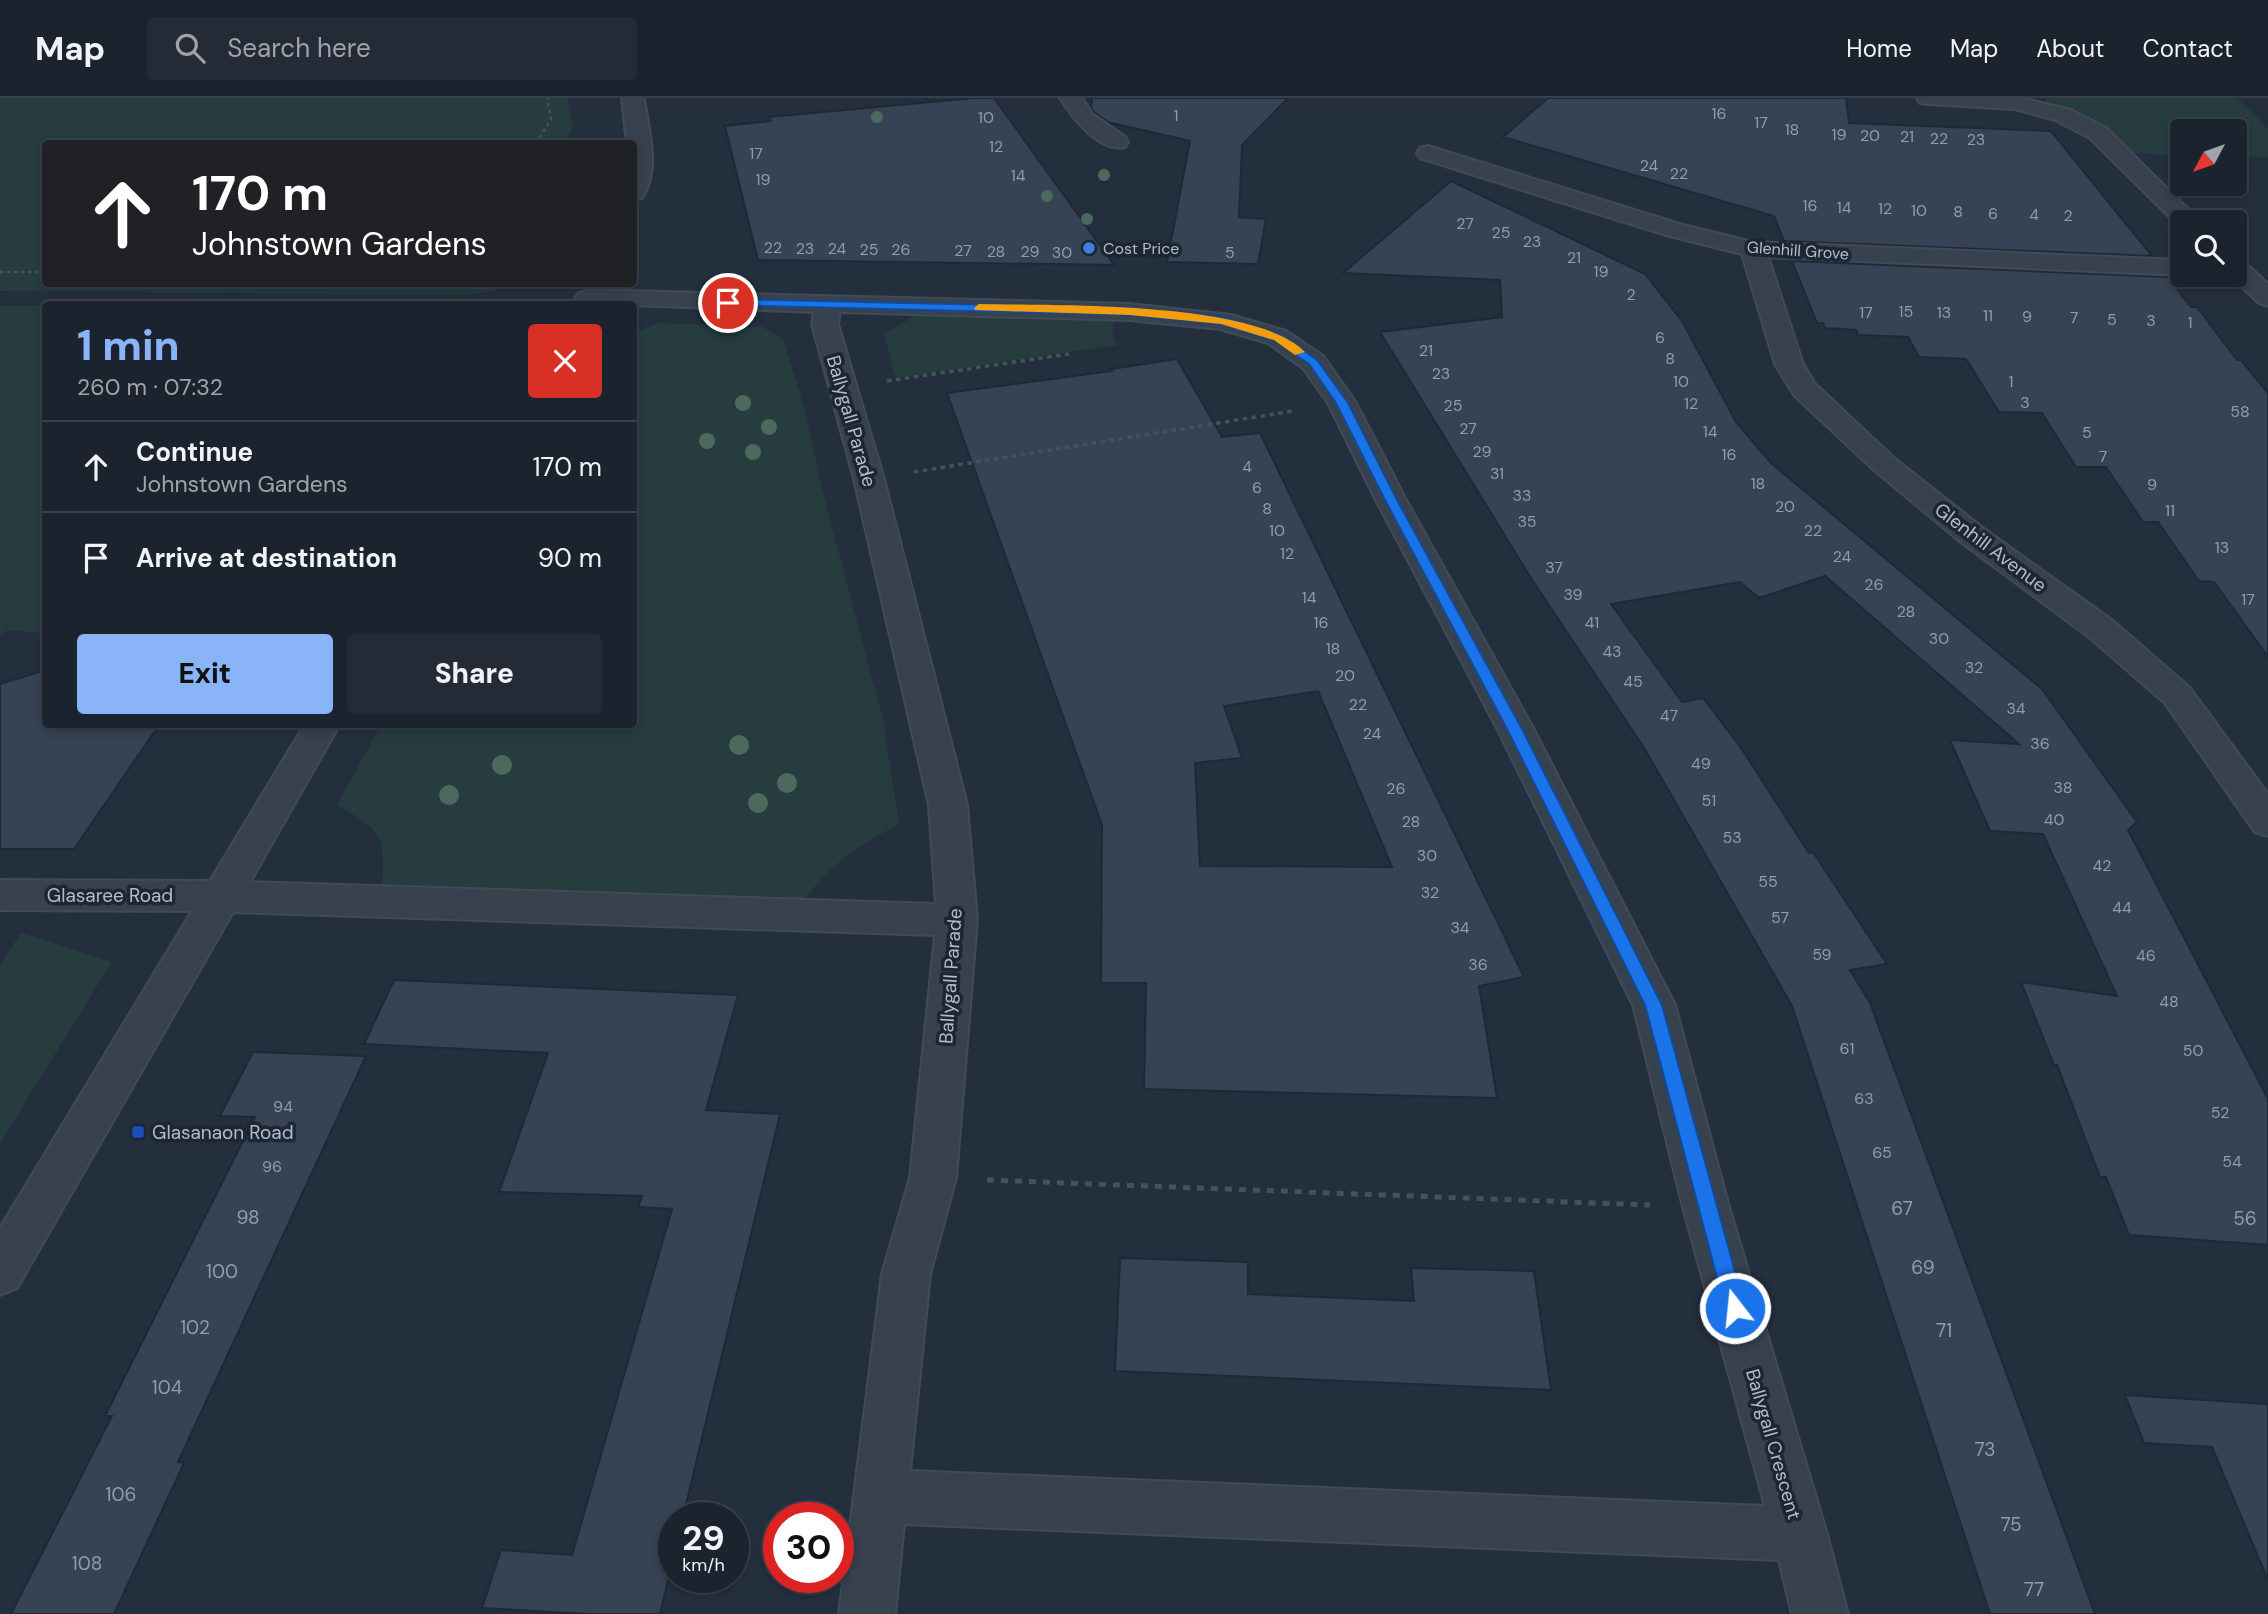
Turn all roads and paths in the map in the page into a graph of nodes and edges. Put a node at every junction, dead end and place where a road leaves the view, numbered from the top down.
1 (547, 98) edge
2 (634, 98) edge
3 (1071, 98) edge
4 (1928, 98) edge
5 (538, 140) edge
6 (1117, 142) dead end
7 (1427, 153) dead end
8 (637, 178) edge
9 (2177, 210) edge
10 (1753, 249) junction
11 (2170, 266) edge
12 (0, 272) edge
13 (42, 272) edge
14 (2247, 279) edge
15 (587, 295) edge
16 (2268, 298) edge
17 (828, 305) junction
18 (1082, 352) dead end
19 (841, 388) junction
20 (1342, 403) junction
21 (869, 479) junction
22 (321, 728) edge
23 (2268, 822) edge
24 (0, 895) edge
25 (221, 896) junction
26 (957, 920) junction
27 (933, 1178) junction
28 (1706, 1207) junction
29 (0, 1272) edge
30 (880, 1496) junction
31 (1800, 1534) junction
32 (867, 1614) edge
33 (1820, 1614) edge

1 - 5 path
2 - 8 street
3 - 6 street
4 - 9 street
7 - 10 street, Glenhill Grove
10 - 11 street, Glenhill Grove
10 - 23 street, Glenhill Avenue
12 - 13 path
14 - 16 street
15 - 17 street, Ballygall Crescent
17 - 19 street, Ballygall Parade
17 - 20 street, Ballygall Crescent
18 - 19 path
19 - 21 street, Ballygall Parade
20 - 21 path
20 - 28 street, Ballygall Crescent
21 - 26 street, Ballygall Parade
22 - 25 street
24 - 25 street, Glasaree Road
25 - 26 street, Glasaree Road
25 - 29 street
26 - 27 street, Ballygall Parade
27 - 28 path
27 - 30 street, Ballygall Parade
28 - 31 street, Ballygall Crescent
30 - 31 street
30 - 32 street, Ballygall Parade
31 - 33 street, Ballygall Crescent

